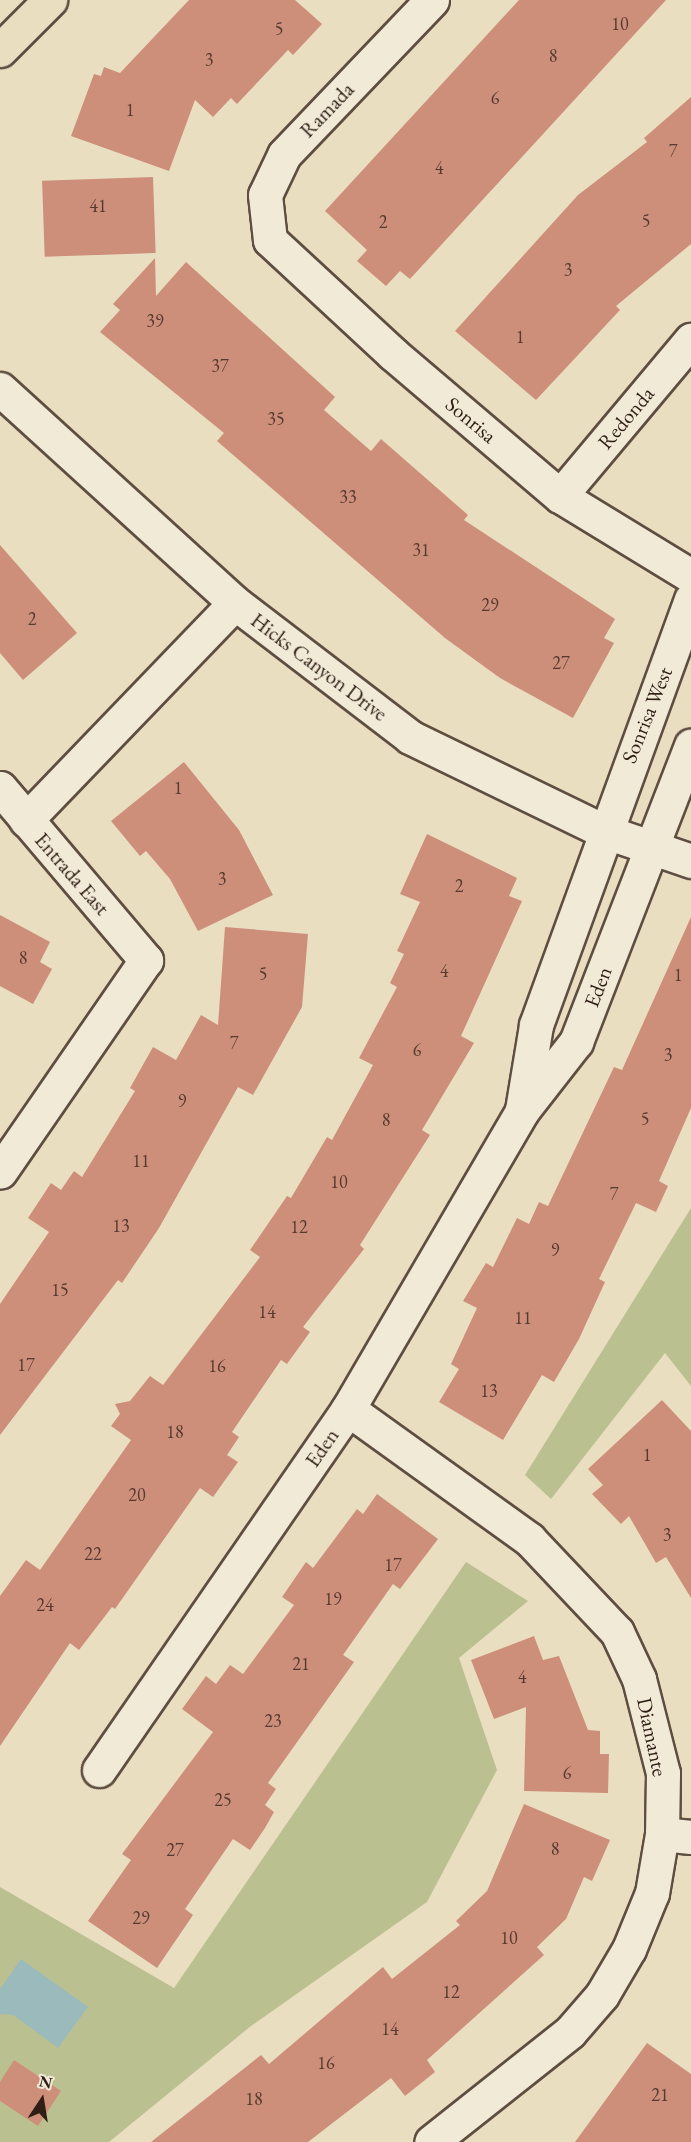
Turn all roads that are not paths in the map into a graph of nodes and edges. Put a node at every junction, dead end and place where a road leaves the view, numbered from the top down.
1 (50, 0) edge
2 (432, 0) edge
3 (0, 51) edge
4 (270, 240) joint
5 (691, 340) edge
6 (0, 389) edge
7 (561, 496) junction
8 (691, 576) edge
9 (691, 599) edge
10 (235, 603) junction
11 (691, 746) edge
12 (0, 788) edge
13 (26, 820) junction
14 (606, 832) junction
15 (651, 850) junction
16 (691, 861) edge
17 (522, 1112) junction
18 (0, 1172) edge
19 (348, 1409) junction
20 (99, 1770) dead end
21 (676, 1835) edge
22 (431, 2142) edge

1 - 3 main road
2 - 4 street, Ramada
4 - 7 street, Sonrisa
5 - 7 street, Redonda
6 - 10 street, Hicks Canyon Drive
7 - 8 street, Sonrisa
9 - 14 street, Sonrisa West
10 - 13 street, Entrada East
10 - 14 street, Hicks Canyon Drive
11 - 15 street
12 - 13 street
13 - 18 street, Entrada East
14 - 15 street, Hicks Canyon Drive
14 - 17 street, Eden
15 - 16 street, Hicks Canyon Drive
15 - 17 street, Eden
17 - 19 street, Eden
19 - 20 street, Eden
19 - 21 street, Diamante
21 - 22 street, Diamante

